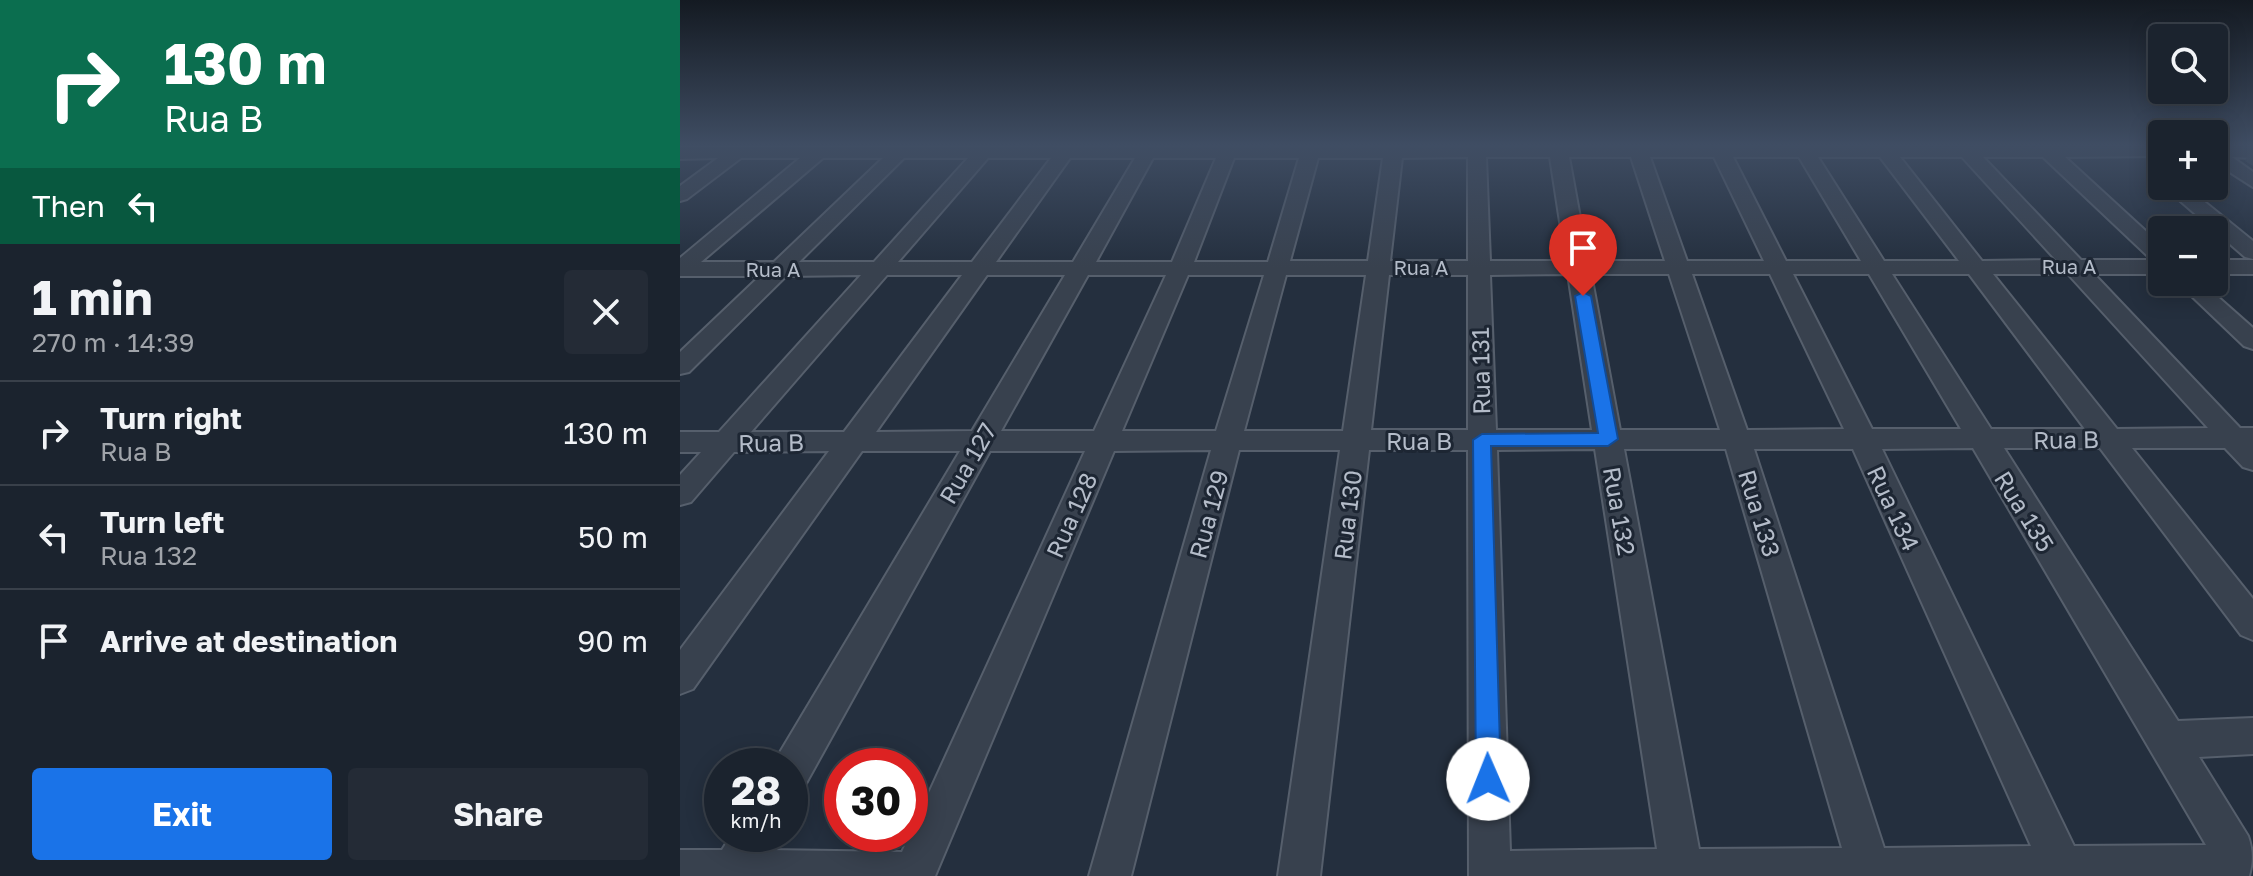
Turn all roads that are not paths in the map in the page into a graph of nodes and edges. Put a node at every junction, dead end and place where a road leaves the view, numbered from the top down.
1 (779, 186) edge
2 (865, 186) edge
3 (953, 186) edge
4 (1040, 186) edge
5 (1139, 186) edge
6 (1214, 186) edge
7 (1301, 186) edge
8 (1389, 186) edge
9 (1477, 186) edge
10 (1564, 186) edge
11 (1650, 186) edge
12 (1738, 186) edge
13 (1825, 186) edge
14 (1912, 186) edge
15 (2000, 186) edge
16 (2085, 186) edge
17 (2190, 200) edge
18 (2148, 245) edge
19 (2253, 252) edge
20 (1777, 266) junction
21 (1873, 266) junction
22 (2076, 266) junction
23 (1380, 267) junction
24 (1478, 267) junction
25 (1975, 267) junction
26 (2148, 267) edge
27 (2228, 267) edge
28 (2253, 267) edge
29 (781, 268) junction
30 (879, 268) junction
31 (1180, 268) junction
32 (1278, 268) junction
33 (1578, 268) junction
34 (1677, 268) junction
35 (680, 269) edge
36 (979, 269) junction
37 (1078, 269) junction
38 (2203, 296) edge
39 (2253, 341) edge
40 (680, 366) edge
41 (1736, 437) junction
42 (1862, 437) junction
43 (2111, 438) junction
44 (2242, 438) edge
45 (1356, 439) junction
46 (1608, 439) junction
47 (1980, 439) junction
48 (1482, 440) junction
49 (853, 441) junction
50 (680, 442) edge
51 (725, 442) junction
52 (979, 442) junction
53 (1104, 442) junction
54 (1227, 442) junction
55 (2253, 460) edge
56 (680, 494) edge
57 (2253, 625) edge
58 (680, 678) edge
59 (2253, 736) edge
60 (2168, 740) junction
61 (804, 748) edge
62 (745, 852) edge
63 (2061, 866) junction
64 (1681, 868) junction
65 (680, 871) edge
66 (734, 871) junction
67 (1870, 872) edge
68 (1490, 874) edge
69 (914, 875) edge
70 (1110, 876) edge
71 (1299, 876) edge

1 - 35 street
2 - 29 street
3 - 30 street
4 - 36 street
5 - 37 street, Rua 127
6 - 31 street, Rua 128
7 - 32 street, Rua 129
8 - 23 street, Rua 130
9 - 24 street, Rua 131
10 - 33 street, Rua 132
11 - 34 street, Rua 133
12 - 20 street, Rua 134
13 - 21 street, Rua 135
14 - 25 street
15 - 22 street
16 - 18 street
17 - 19 street
20 - 21 street, Rua A
20 - 34 street, Rua A
20 - 42 street, Rua 134
21 - 25 street, Rua A
21 - 47 street, Rua 135
22 - 25 street, Rua A
22 - 26 street, Rua A
22 - 44 street
23 - 24 street, Rua A
23 - 32 street, Rua A
23 - 45 street, Rua 130
24 - 33 street, Rua A
24 - 48 street, Rua 131
25 - 43 street
27 - 28 street
29 - 30 street, Rua A
29 - 35 street, Rua A
29 - 40 street
30 - 36 street, Rua A
30 - 51 street
31 - 32 street, Rua A
31 - 37 street, Rua A
31 - 53 street, Rua 128
32 - 54 street, Rua 129
33 - 34 street, Rua A
33 - 46 street, Rua 132
34 - 41 street, Rua 133
36 - 37 street, Rua A
36 - 49 street
37 - 52 street, Rua 127
38 - 39 street
41 - 42 street, Rua B
41 - 46 street, Rua B
41 - 67 street, Rua 133
42 - 47 street, Rua B
42 - 63 street, Rua 134
43 - 44 street, Rua B
43 - 47 street, Rua B
43 - 57 street
44 - 55 street
45 - 48 street, Rua B
45 - 54 street, Rua B
45 - 71 street, Rua 130
46 - 48 street, Rua B
46 - 64 street, Rua 132
47 - 60 street, Rua 135
48 - 68 street, Rua 131
49 - 51 street, Rua B
49 - 52 street, Rua B
49 - 58 street
50 - 51 street, Rua B
51 - 56 street
52 - 53 street, Rua B
52 - 61 street, Rua 127
53 - 54 street, Rua B
53 - 69 street, Rua 128
54 - 70 street, Rua 129
59 - 60 street
60 - 63 street, Rua 135
62 - 66 street
63 - 67 street
64 - 67 street
64 - 68 street
65 - 66 street
66 - 69 street

